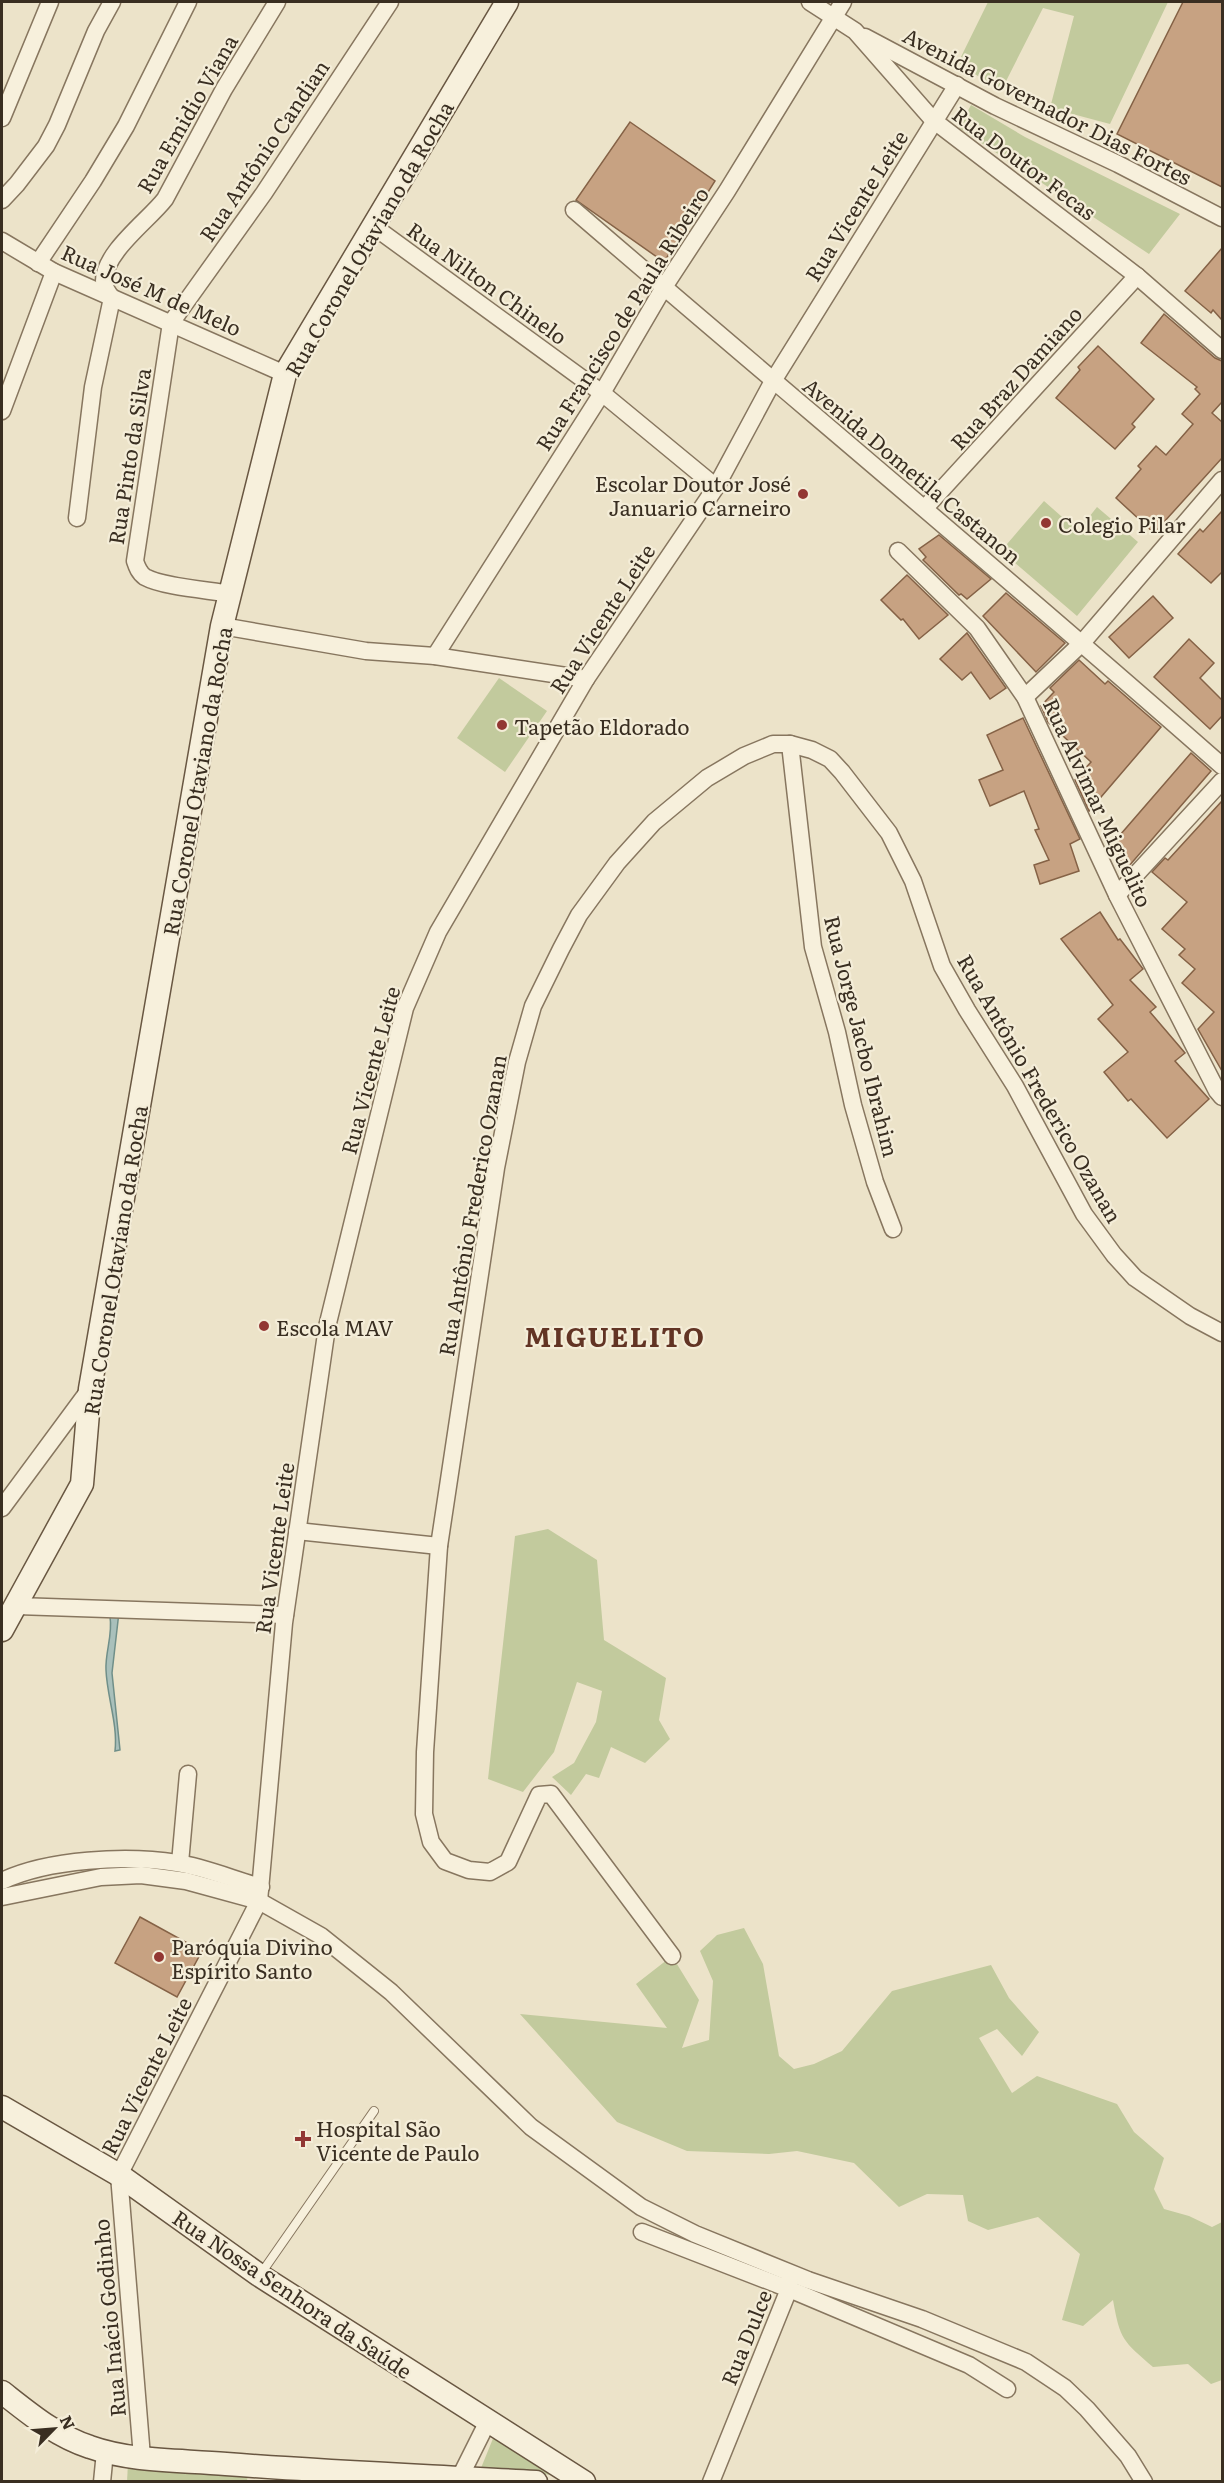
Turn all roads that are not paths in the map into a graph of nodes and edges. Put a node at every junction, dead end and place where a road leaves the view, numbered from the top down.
1 (50, 2) edge
2 (112, 2) edge
3 (277, 2) edge
4 (390, 2) edge
5 (507, 2) edge
6 (810, 2) edge
7 (843, 2) edge
8 (184, 3) edge
9 (834, 17) junction
10 (855, 32) junction
11 (957, 85) junction
12 (2, 118) edge
13 (933, 120) junction
14 (2, 200) edge
15 (574, 210) dead end
16 (1222, 218) edge
17 (373, 226) junction
18 (2, 241) edge
19 (38, 263) junction
20 (54, 272) junction
21 (1137, 276) junction
22 (664, 287) junction
23 (112, 298) junction
24 (171, 323) junction
25 (1222, 350) edge
26 (285, 374) junction
27 (773, 381) junction
28 (602, 393) junction
29 (2, 411) edge
30 (1222, 480) edge
31 (716, 487) junction
32 (926, 508) junction
33 (77, 518) dead end
34 (898, 551) dead end
35 (231, 594) junction
36 (222, 626) junction
37 (1082, 643) junction
38 (435, 656) junction
39 (586, 678) junction
40 (1025, 697) junction
41 (790, 744) junction
42 (1222, 766) edge
43 (1222, 781) edge
44 (1117, 895) junction
45 (1221, 1091) edge
46 (893, 1229) dead end
47 (1222, 1333) edge
48 (90, 1389) junction
49 (2, 1508) edge
50 (297, 1531) junction
51 (439, 1545) junction
52 (17, 1606) junction
53 (285, 1615) junction
54 (2, 1630) edge
55 (188, 1774) dead end
56 (180, 1863) junction
57 (2, 1881) edge
58 (260, 1894) junction
59 (2, 1897) edge
60 (672, 1956) dead end
61 (2, 2107) edge
62 (374, 2111) dead end
63 (119, 2175) junction
64 (642, 2232) dead end
65 (259, 2275) junction
66 (790, 2281) junction
67 (1007, 2389) dead end
68 (2, 2392) edge
69 (488, 2421) junction
70 (105, 2452) junction
71 (142, 2457) junction
72 (460, 2477) junction
73 (102, 2481) edge
74 (536, 2481) edge
75 (584, 2481) edge
76 (711, 2481) edge
77 (1144, 2481) edge

1 - 12 street
2 - 14 street
3 - 23 street, Rua Emidio Viana
4 - 24 street, Rua Antônio Candian
5 - 17 street, Rua Coronel Otaviano da Rocha
6 - 9 street, Rua Doutor Fecas
7 - 9 street, Rua Francisco de Paula Ribeiro
8 - 19 street
9 - 10 street, Rua Doutor Fecas
9 - 22 street, Rua Francisco de Paula Ribeiro
10 - 11 street, Avenida Governador Dias Fortes
10 - 13 street, Rua Doutor Fecas
11 - 13 street, Rua Vicente Leite
11 - 16 street, Avenida Governador Dias Fortes
13 - 21 street, Rua Doutor Fecas
13 - 27 street, Rua Vicente Leite
15 - 22 street, Avenida Dometila Castanon
17 - 26 street, Rua Coronel Otaviano da Rocha
17 - 28 street, Rua Nilton Chinelo
18 - 19 street, Rua José M de Melo
19 - 20 street, Rua José M de Melo
20 - 23 street, Rua José M de Melo
20 - 29 street
21 - 25 street, Rua Doutor Fecas
21 - 32 street, Rua Braz Damiano
22 - 27 street, Avenida Dometila Castanon
22 - 28 street, Rua Francisco de Paula Ribeiro
23 - 24 street, Rua José M de Melo
23 - 33 street, Rua Emidio Viana
24 - 26 street, Rua José M de Melo
24 - 35 street, Rua Pinto da Silva
26 - 35 street, Rua Coronel Otaviano da Rocha
27 - 31 street, Rua Vicente Leite
27 - 32 street, Avenida Dometila Castanon
28 - 31 street, Rua Nilton Chinelo
28 - 38 street, Rua Francisco de Paula Ribeiro
30 - 37 street
31 - 39 street, Rua Vicente Leite
32 - 37 street, Avenida Dometila Castanon
34 - 40 street, Rua Alvimar Miguelito
35 - 36 street, Rua Coronel Otaviano da Rocha
36 - 38 street
36 - 48 street, Rua Coronel Otaviano da Rocha
37 - 40 street
37 - 42 street, Avenida Dometila Castanon
38 - 39 street
39 - 50 street, Rua Vicente Leite
40 - 44 street, Rua Alvimar Miguelito
41 - 46 street, Rua Jorge Jacbo Ibrahim
41 - 47 street, Rua Antônio Frederico Ozanan
41 - 51 street, Rua Antônio Frederico Ozanan
43 - 44 street
44 - 45 street, Rua Alvimar Miguelito
48 - 49 street
48 - 52 street, Rua Coronel Otaviano da Rocha
50 - 51 street
50 - 53 street, Rua Vicente Leite
51 - 60 street, Rua Antônio Frederico Ozanan
52 - 53 street
52 - 54 street, Rua Coronel Otaviano da Rocha
53 - 58 street, Rua Vicente Leite
55 - 56 street
56 - 57 street
56 - 58 street
58 - 59 street
58 - 63 street, Rua Vicente Leite
58 - 66 street
61 - 63 street, Rua Nossa Senhora da Saúde
62 - 65 lane
63 - 65 street, Rua Nossa Senhora da Saúde
63 - 71 street, Rua Inácio Godinho
64 - 66 street, Rua Dulce
65 - 69 street, Rua Nossa Senhora da Saúde
66 - 67 street
66 - 76 street, Rua Dulce
66 - 77 street
68 - 70 street
69 - 72 street
69 - 75 street, Rua Nossa Senhora da Saúde
70 - 71 street
70 - 73 street
71 - 72 street
72 - 74 street

